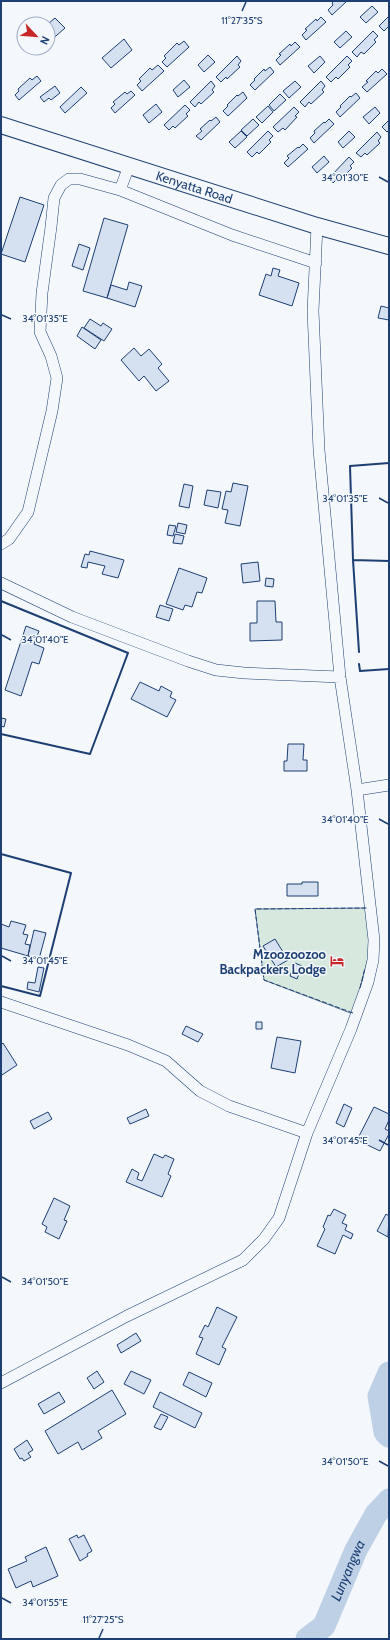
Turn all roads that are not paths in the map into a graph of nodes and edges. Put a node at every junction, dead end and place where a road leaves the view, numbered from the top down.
1 (1, 125) edge
2 (129, 166) junction
3 (120, 190) junction
4 (317, 226) junction
5 (389, 246) edge
6 (316, 263) junction
7 (1, 544) edge
8 (1, 583) edge
9 (340, 677) junction
10 (389, 785) edge
11 (357, 790) junction
12 (1, 1002) edge
13 (307, 1133) junction
14 (1, 1383) edge

1 - 2 street, Kenyatta Road
2 - 3 street
2 - 4 street, Kenyatta Road
3 - 6 street
3 - 7 street
4 - 5 street, Kenyatta Road
4 - 6 street
6 - 9 street
8 - 9 street
9 - 11 street
10 - 11 street
11 - 13 street
12 - 13 street
13 - 14 street

